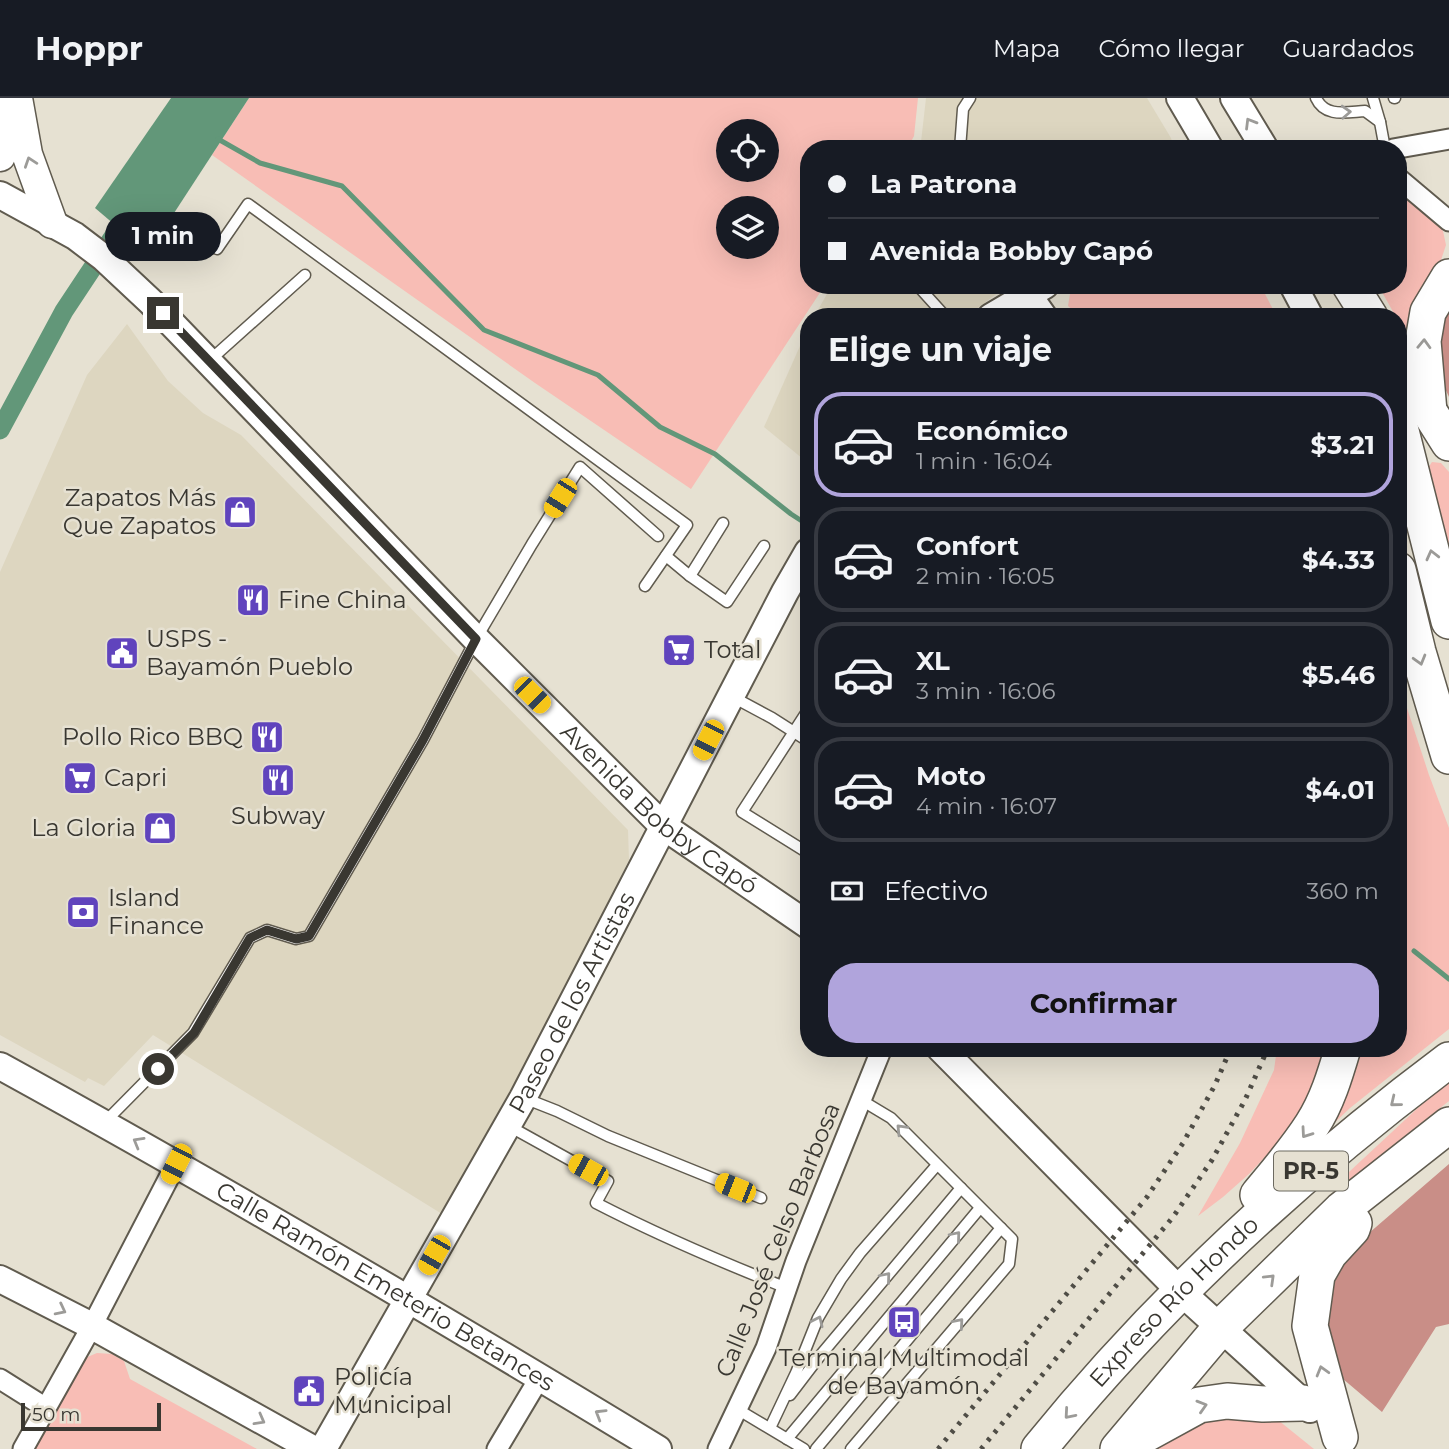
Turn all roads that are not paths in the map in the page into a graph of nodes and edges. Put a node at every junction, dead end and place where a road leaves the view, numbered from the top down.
1 (17, 98) edge
2 (970, 98) edge
3 (1180, 98) edge
4 (1234, 98) edge
5 (1316, 98) edge
6 (1373, 98) edge
7 (0, 110) edge
8 (1380, 122) junction
9 (1449, 139) edge
10 (961, 140) edge
11 (1205, 140) edge
12 (1260, 140) edge
13 (1383, 140) edge
14 (1407, 146) edge
15 (0, 156) edge
16 (1407, 186) edge
17 (0, 195) edge
18 (1449, 221) edge
19 (52, 223) junction
20 (217, 249) dead end
21 (305, 275) dead end
22 (1449, 277) edge
23 (925, 294) edge
24 (1029, 294) edge
25 (938, 308) edge
26 (1005, 308) edge
27 (208, 362) junction
28 (1407, 392) edge
29 (1414, 415) edge
30 (1449, 443) edge
31 (1407, 476) edge
32 (1422, 512) junction
33 (723, 523) dead end
34 (658, 536) dead end
35 (764, 547) dead end
36 (666, 556) junction
37 (800, 566) edge
38 (690, 576) junction
39 (645, 586) dead end
40 (1407, 607) edge
41 (1449, 621) edge
42 (476, 639) junction
43 (731, 696) junction
44 (800, 723) edge
45 (794, 732) junction
46 (800, 736) edge
47 (1449, 756) edge
48 (663, 826) junction
49 (800, 848) edge
50 (800, 920) edge
51 (877, 1057) edge
52 (949, 1057) edge
53 (1340, 1057) edge
54 (1449, 1060) edge
55 (0, 1066) edge
56 (523, 1098) junction
57 (860, 1100) junction
58 (104, 1123) junction
59 (508, 1125) junction
60 (1449, 1125) edge
61 (176, 1164) junction
62 (937, 1165) junction
63 (961, 1188) junction
64 (1368, 1188) junction
65 (761, 1198) dead end
66 (980, 1208) junction
67 (1001, 1228) junction
68 (0, 1279) edge
69 (786, 1288) junction
70 (1180, 1291) junction
71 (410, 1298) junction
72 (92, 1326) junction
73 (1221, 1327) junction
74 (540, 1377) junction
75 (0, 1379) edge
76 (1303, 1403) junction
77 (46, 1408) junction
78 (737, 1409) junction
79 (770, 1428) junction
80 (787, 1439) junction
81 (1346, 1443) edge
82 (23, 1449) edge
83 (313, 1449) edge
84 (323, 1449) edge
85 (497, 1449) edge
86 (658, 1449) edge
87 (718, 1449) edge
88 (804, 1449) edge
89 (816, 1449) edge
90 (851, 1449) edge
91 (1039, 1449) edge
92 (1119, 1449) edge

19 -> 1 main road
2 - 10 lane
3 - 11 street
12 -> 4 street
5 -> 8 lane
6 - 8 lane
7 - 15 main road
8 - 13 lane
9 - 14 street
16 - 18 street
17 - 19 street, Avenida Bobby Capó
19 - 27 street, Avenida Bobby Capó
20 - 36 lane
21 - 27 lane
29 -> 22 highway
23 - 25 lane
24 - 26 street
27 - 42 street, Avenida Bobby Capó
28 - 29 highway
29 - 30 highway
29 - 32 highway
31 - 32 highway
41 -> 32 highway
33 - 38 lane
34 - 42 lane
35 - 38 lane
36 - 38 lane
36 - 39 lane
37 - 43 street, Paseo de los Artistas
40 -> 47 highway
42 - 48 street, Avenida Bobby Capó
42 - 58 lane
43 - 45 lane
43 - 48 street, Paseo de los Artistas
44 - 45 lane
45 - 46 lane
45 - 49 lane
48 - 50 street, Avenida Bobby Capó
48 - 56 street, Paseo de los Artistas
51 - 57 street, Calle José Celso Barbosa
52 - 70 street
53 -> 70 highway
54 -> 70 highway, Expreso Río Hondo / PR-5
55 - 58 street, Calle Ramón Emeterio Betances
56 - 59 street, Paseo de los Artistas
56 - 65 lane
62 -> 57 lane
57 - 69 street, Calle José Celso Barbosa
61 -> 58 street, Calle Ramón Emeterio Betances
59 - 69 lane
59 - 71 street, Paseo de los Artistas
60 - 64 highway, Expreso Río Hondo / PR-5
61 - 71 street, Calle Ramón Emeterio Betances
61 - 72 street
62 - 63 lane
79 -> 62 lane
63 - 66 lane
79 -> 63 lane
73 -> 64 highway, Expreso Río Hondo / PR-5
81 -> 64 highway
66 - 67 lane
80 -> 66 lane
67 - 89 lane
90 -> 67 lane
68 -> 72 street
69 - 78 street, Calle José Celso Barbosa
70 - 73 street
70 -> 91 highway, Expreso Río Hondo / PR-5
71 - 74 street, Calle Ramón Emeterio Betances
71 - 84 street, Paseo de los Artistas
72 - 77 street
72 -> 83 street
73 - 76 street
73 - 92 highway, Expreso Río Hondo / PR-5
74 - 85 street
86 -> 74 street, Calle Ramón Emeterio Betances
75 - 77 street
76 - 81 street
92 -> 76 highway
77 - 82 street
78 - 79 lane
78 - 87 street, Calle José Celso Barbosa
79 - 80 lane
80 - 88 lane

